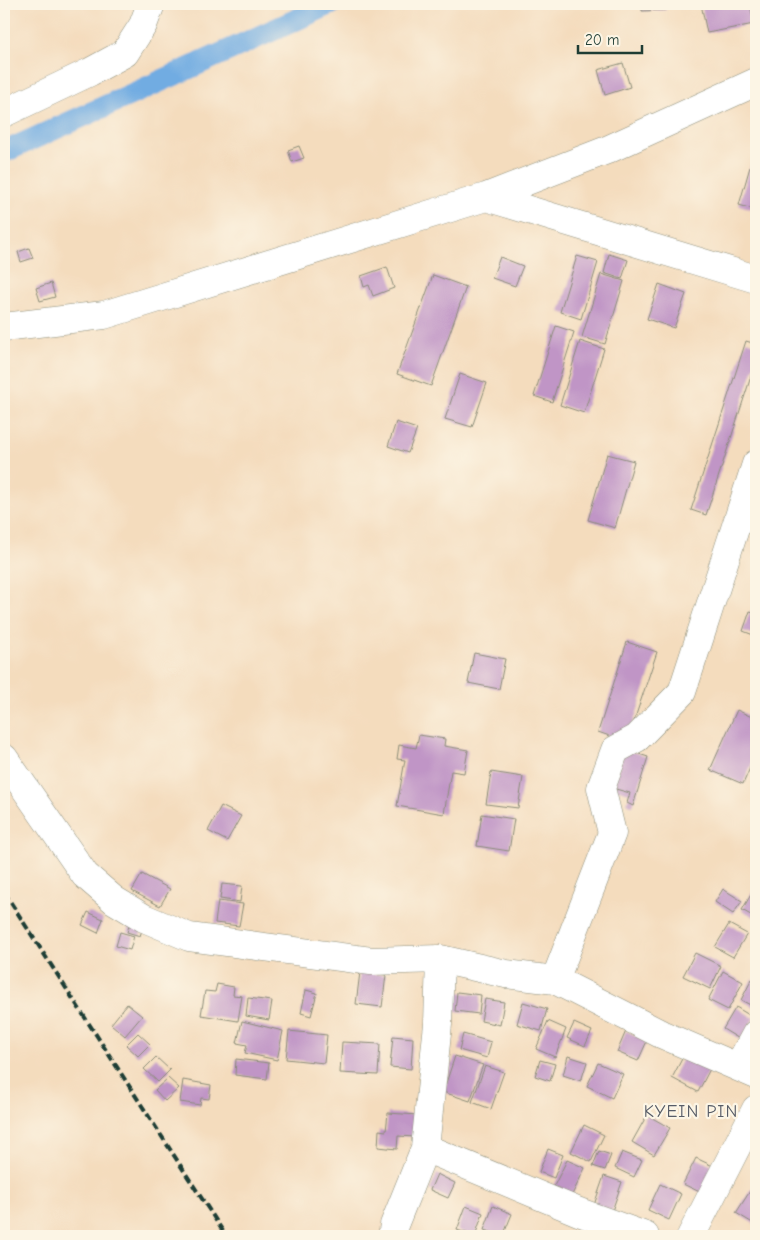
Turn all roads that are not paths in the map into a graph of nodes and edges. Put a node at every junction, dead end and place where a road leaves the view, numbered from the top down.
1 (150, 4) edge
2 (756, 82) edge
3 (4, 113) edge
4 (486, 196) junction
5 (756, 279) edge
6 (4, 327) edge
7 (756, 464) edge
8 (4, 758) edge
9 (440, 959) junction
10 (555, 980) junction
11 (756, 1034) edge
12 (747, 1071) edge
13 (756, 1109) edge
14 (425, 1148) junction
15 (392, 1236) edge
16 (645, 1236) edge
17 (691, 1236) edge

1 - 3 street
2 - 4 street
4 - 5 street
4 - 6 street
7 - 10 street
8 - 9 street
9 - 10 street
9 - 14 street
10 - 12 street
11 - 12 street
13 - 17 street
14 - 15 street
14 - 16 street

